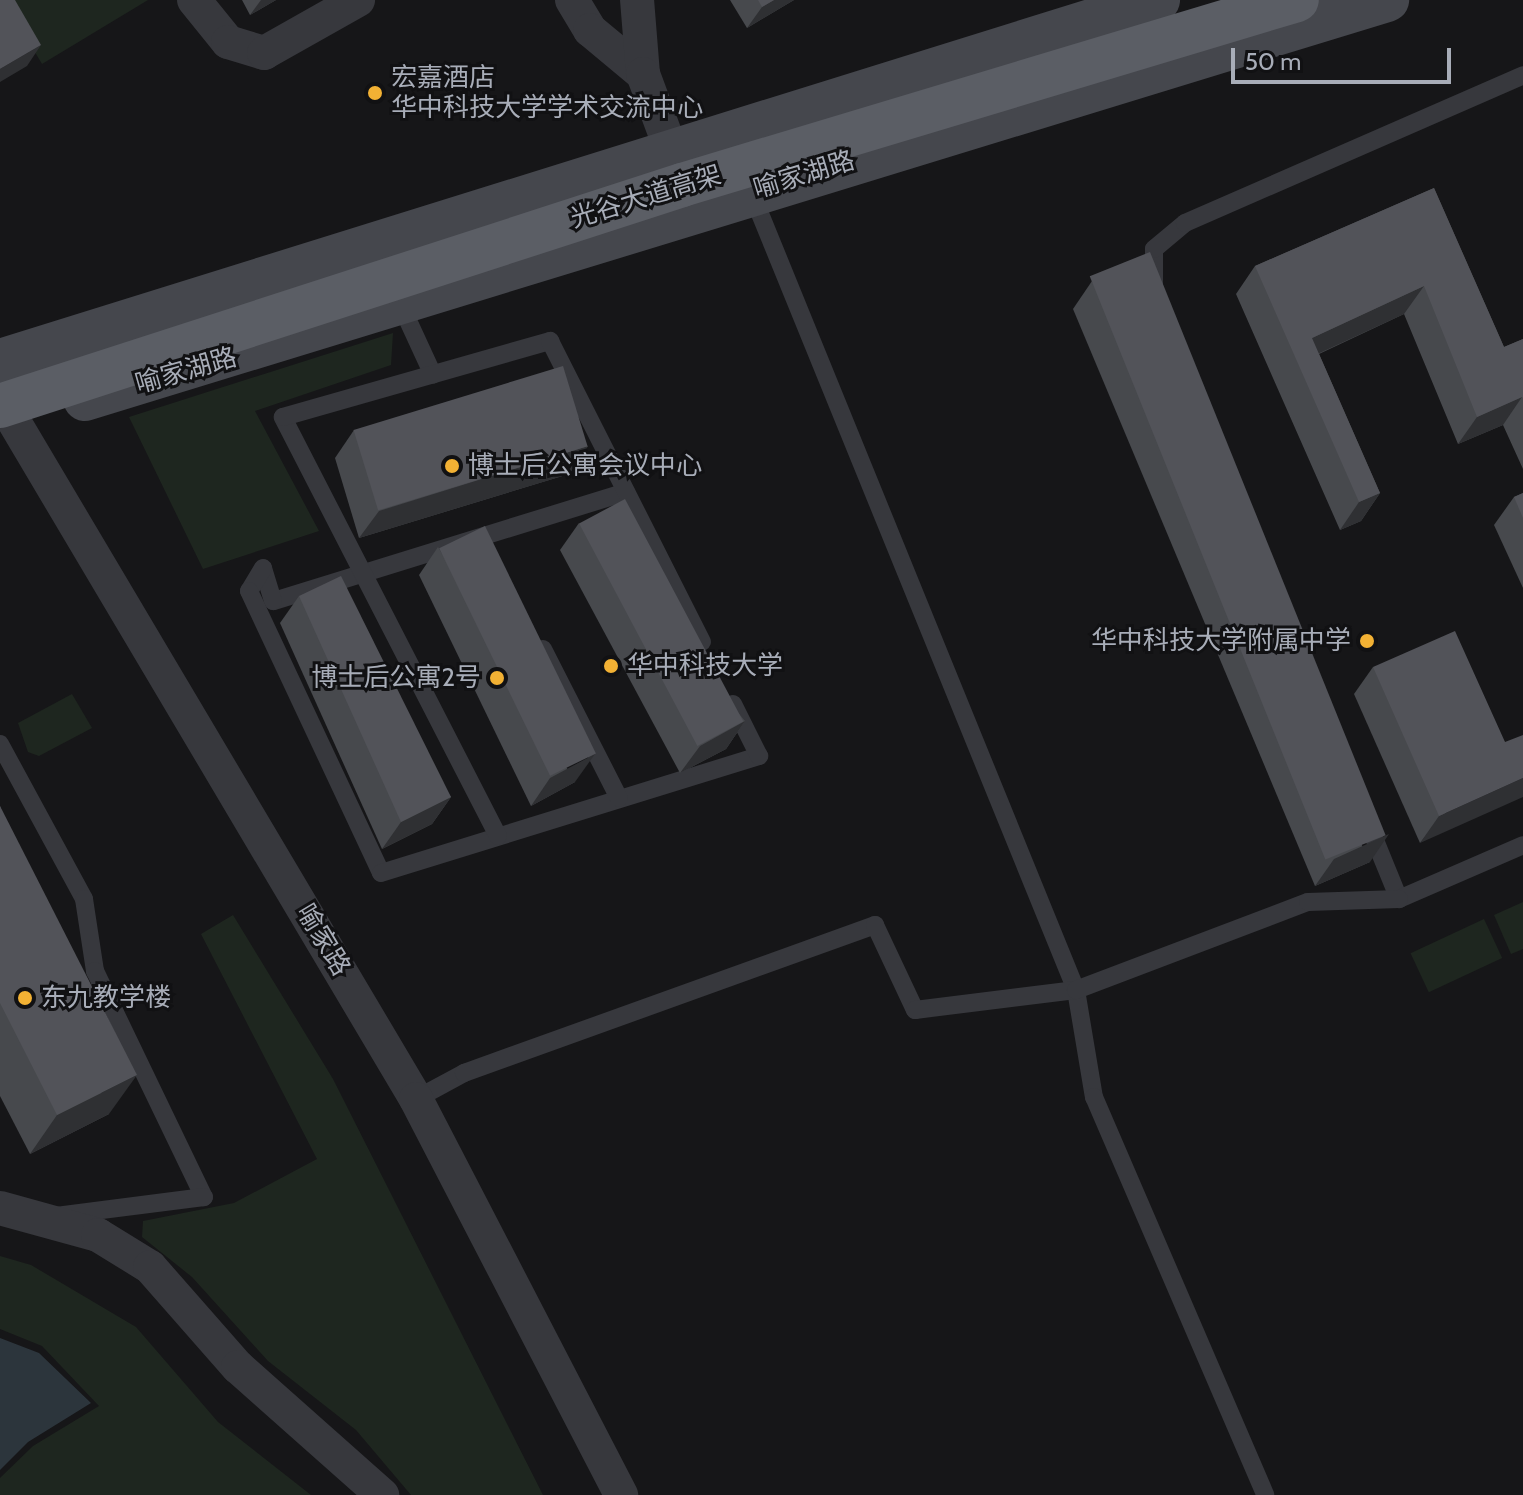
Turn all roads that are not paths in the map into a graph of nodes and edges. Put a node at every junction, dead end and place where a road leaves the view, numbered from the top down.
1 (194, 0) edge
2 (572, 0) edge
3 (637, 0) edge
4 (1158, 0) edge
5 (1239, 0) edge
6 (1297, 0) edge
7 (1387, 0) edge
8 (354, 1) edge
9 (643, 74) junction
10 (1523, 75) edge
11 (670, 147) junction
12 (751, 191) junction
13 (371, 241) junction
14 (399, 302) junction
15 (1160, 310) edge
16 (0, 361) edge
17 (433, 375) junction
18 (0, 386) edge
19 (0, 398) edge
20 (85, 399) dead end
21 (0, 406) edge
22 (626, 492) junction
23 (366, 573) junction
24 (535, 632) edge
25 (710, 659) edge
26 (724, 687) edge
27 (0, 744) edge
28 (619, 798) junction
29 (1363, 811) edge
30 (498, 836) junction
31 (1523, 845) edge
32 (1399, 899) junction
33 (1076, 990) junction
34 (416, 1099) junction
35 (0, 1208) edge
36 (42, 1218) junction
37 (382, 1495) edge
38 (621, 1495) edge
39 (1265, 1495) edge

1 - 8 street
2 - 9 street
3 - 9 street
4 - 11 main road
5 - 18 highway, 光谷大道高架
6 - 21 highway, 光谷大道高架, bridge
7 - 12 main road, 喻家湖路
9 - 11 street
10 - 15 lane
11 - 13 main road
12 - 14 main road, 喻家湖路
12 - 33 lane
13 - 14 lane
13 - 16 main road
14 - 17 lane
14 - 20 main road, 喻家湖路
17 - 22 lane
17 - 23 lane
19 - 34 street, 喻家路
22 - 23 lane
22 - 25 lane
23 - 30 lane
23 - 30 lane
24 - 28 lane
26 - 28 lane
27 - 36 lane
28 - 30 lane
29 - 32 lane
31 - 32 lane
32 - 33 lane
33 - 34 lane
33 - 39 lane
34 - 38 street, 喻家路
35 - 36 street
36 - 37 street

